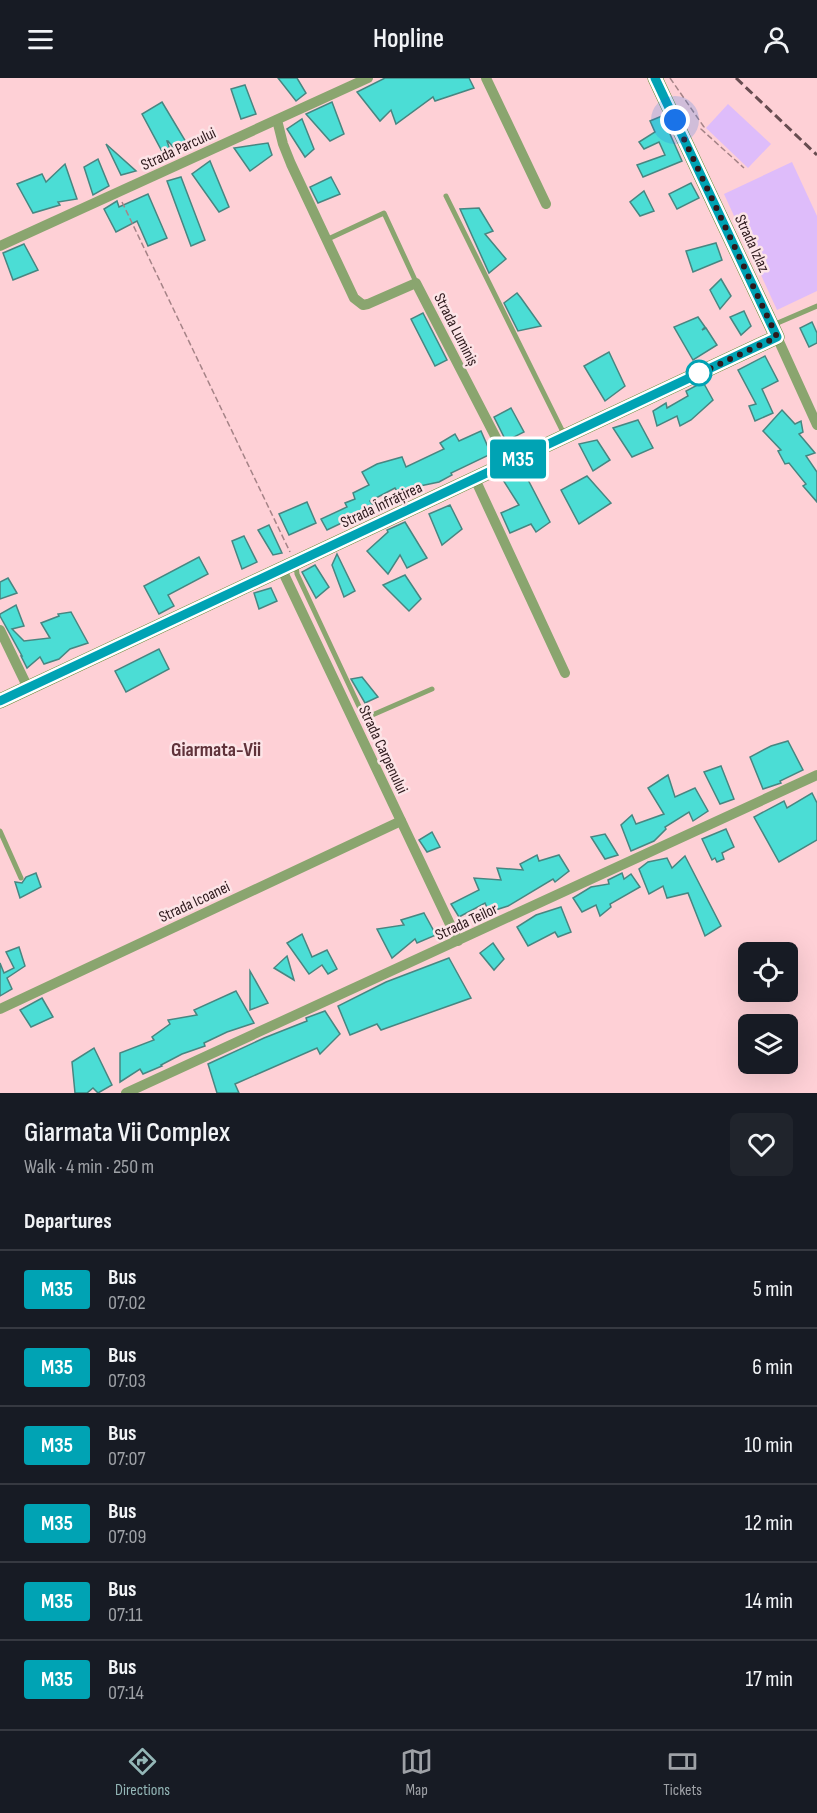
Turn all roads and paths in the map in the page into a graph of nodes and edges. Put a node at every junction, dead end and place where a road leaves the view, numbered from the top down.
1 (368, 78) edge
2 (486, 78) edge
3 (655, 78) edge
4 (670, 78) edge
5 (277, 120) junction
6 (744, 168) dead end
7 (117, 193) junction
8 (446, 196) dead end
9 (546, 204) dead end
10 (326, 240) junction
11 (0, 246) edge
12 (416, 283) junction
13 (817, 306) edge
14 (774, 331) junction
15 (817, 424) edge
16 (566, 436) junction
17 (509, 463) junction
18 (475, 479) junction
19 (289, 567) junction
20 (0, 630) edge
21 (565, 673) dead end
22 (28, 688) junction
23 (432, 689) dead end
24 (0, 701) edge
25 (359, 719) junction
26 (817, 775) edge
27 (401, 821) junction
28 (0, 831) edge
29 (21, 878) dead end
30 (458, 941) junction
31 (0, 1009) edge
32 (126, 1093) edge

1 - 5 street, Strada Parcului
2 - 9 street
3 - 14 street, Strada Izlaz
4 - 6 path
5 - 7 street, Strada Parcului
5 - 10 street, Strada Luminiș
7 - 11 street, Strada Parcului
7 - 19 path
8 - 16 lane
10 - 12 street, Strada Luminiș
10 - 12 lane
12 - 17 street, Strada Luminiș
13 - 14 lane
14 - 15 street, Strada Izlaz
14 - 16 street, Strada Înfrățirea
16 - 17 street, Strada Înfrățirea
17 - 18 street, Strada Înfrățirea
18 - 19 street, Strada Înfrățirea
18 - 21 street
19 - 22 street, Strada Înfrățirea
19 - 25 street, Strada Carpenului
20 - 22 street
22 - 24 street, Strada Înfrățirea
23 - 25 lane
25 - 27 street, Strada Carpenului
26 - 30 street, Strada Teilor
27 - 30 street, Strada Carpenului
27 - 31 street, Strada Icoanei
28 - 29 lane
30 - 32 street, Strada Teilor

